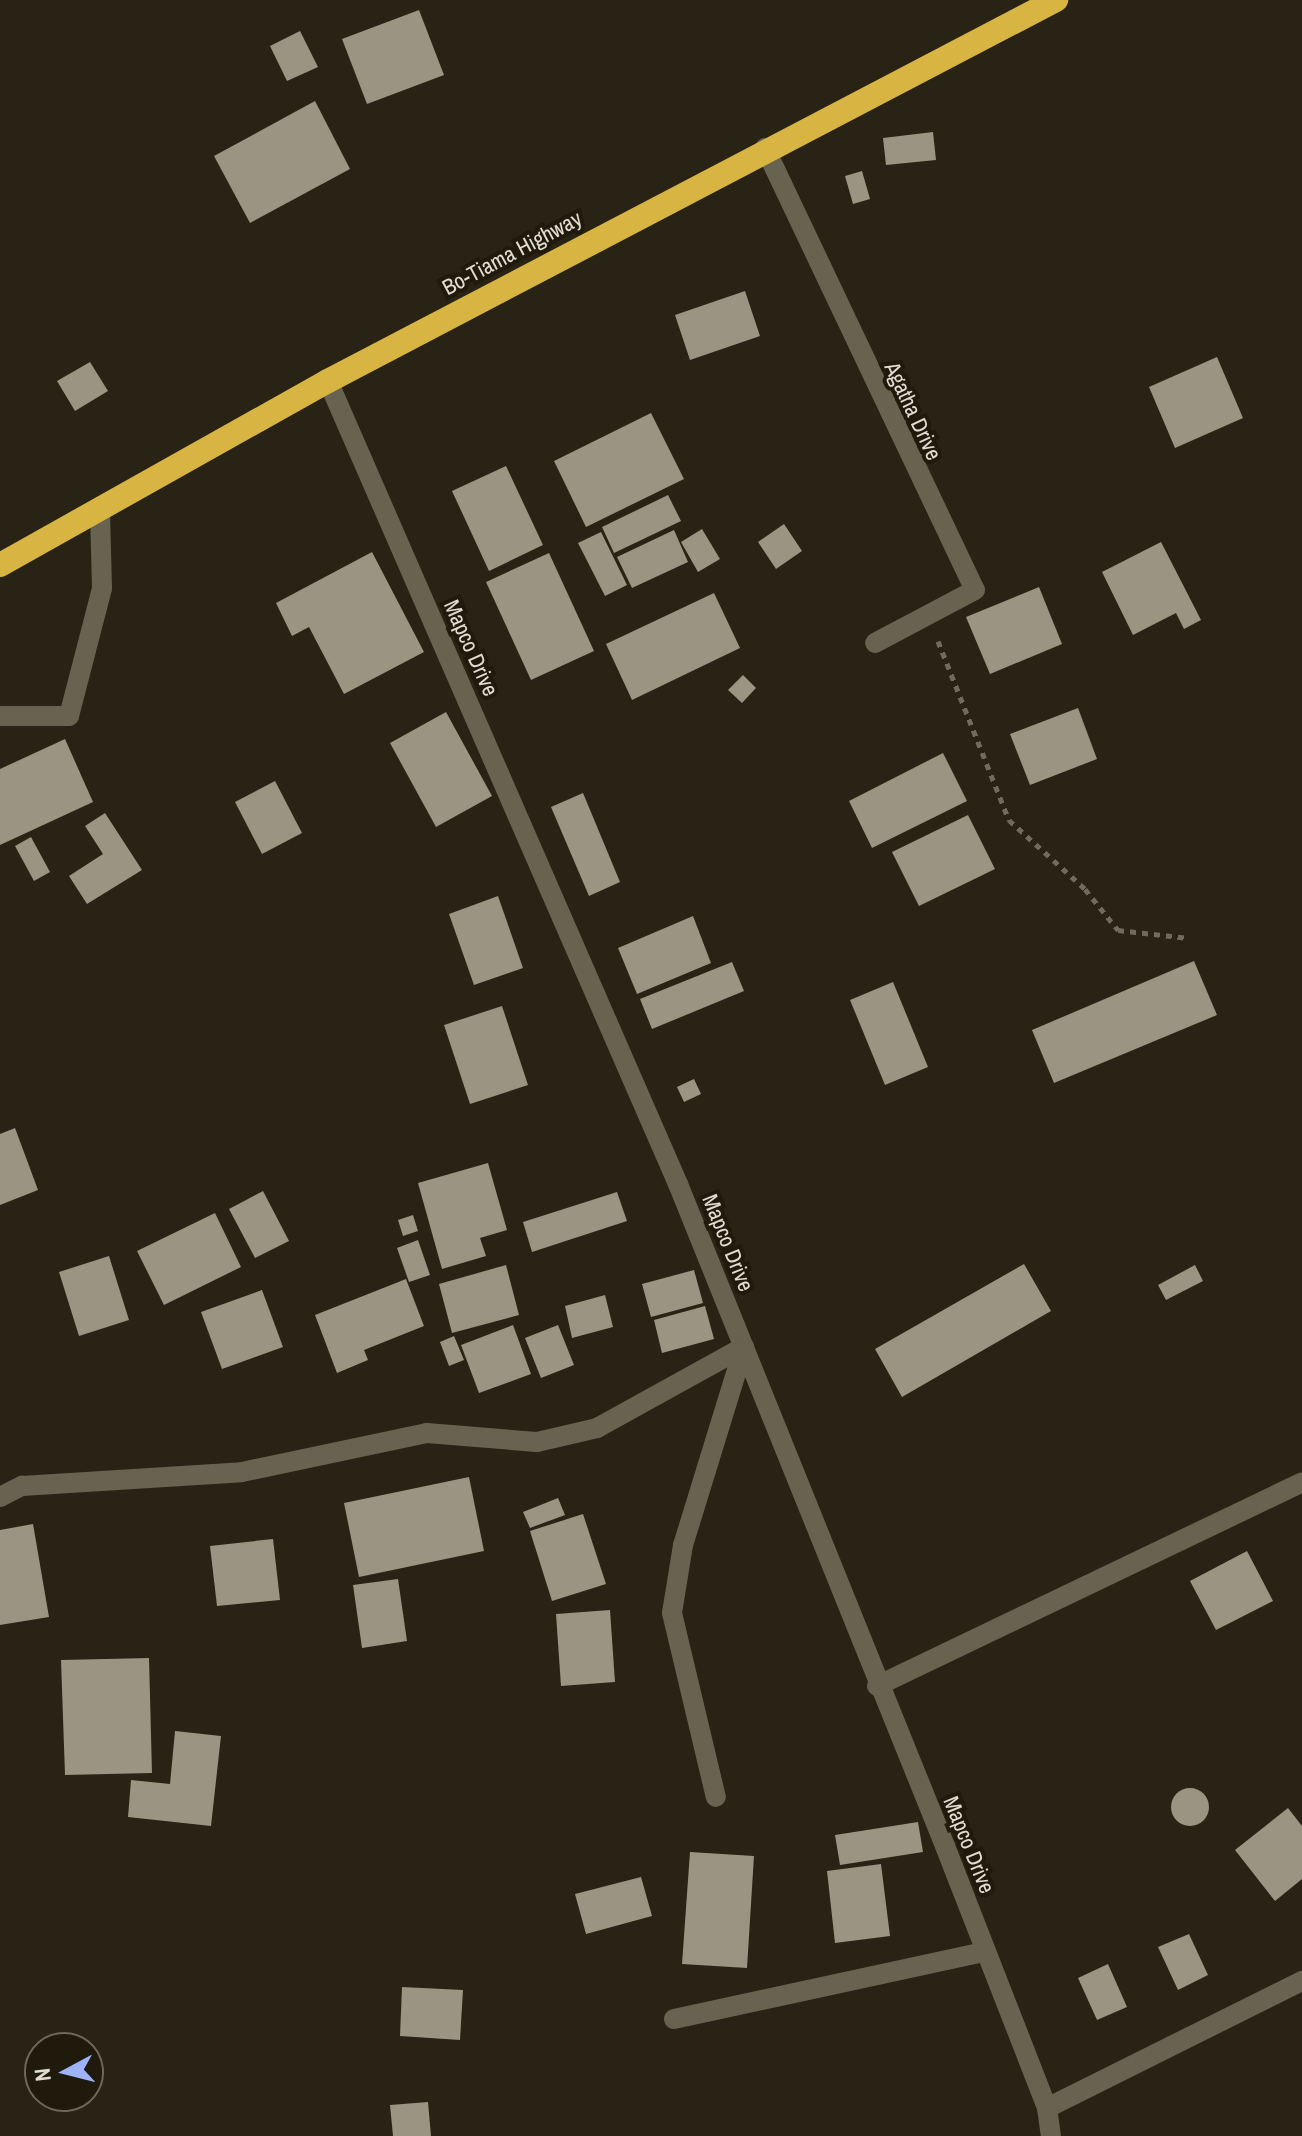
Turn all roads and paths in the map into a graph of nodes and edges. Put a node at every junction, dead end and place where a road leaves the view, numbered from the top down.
1 (1056, 0) edge
2 (765, 148) junction
3 (328, 381) junction
4 (100, 510) junction
5 (0, 565) edge
6 (927, 615) junction
7 (875, 643) dead end
8 (0, 716) edge
9 (1189, 938) dead end
10 (744, 1347) junction
11 (1302, 1482) edge
12 (0, 1497) edge
13 (877, 1686) junction
14 (716, 1797) dead end
15 (985, 1952) junction
16 (1302, 1981) edge
17 (674, 2019) dead end
18 (1047, 2108) junction
19 (1051, 2136) edge

1 - 2 highway, Bo-Tiama Highway
2 - 3 highway, Bo-Tiama Highway
2 - 6 street, Agatha Drive
3 - 4 highway, Bo-Tiama Highway
3 - 10 street, Mapco Drive
4 - 5 highway, Bo-Tiama Highway
4 - 8 street
6 - 7 street, Agatha Drive
6 - 9 path
10 - 12 street
10 - 13 street, Mapco Drive
10 - 14 street
11 - 13 street
13 - 15 street, Mapco Drive
15 - 17 street
15 - 18 street, Mapco Drive
16 - 18 street
18 - 19 street, Mapco Drive

